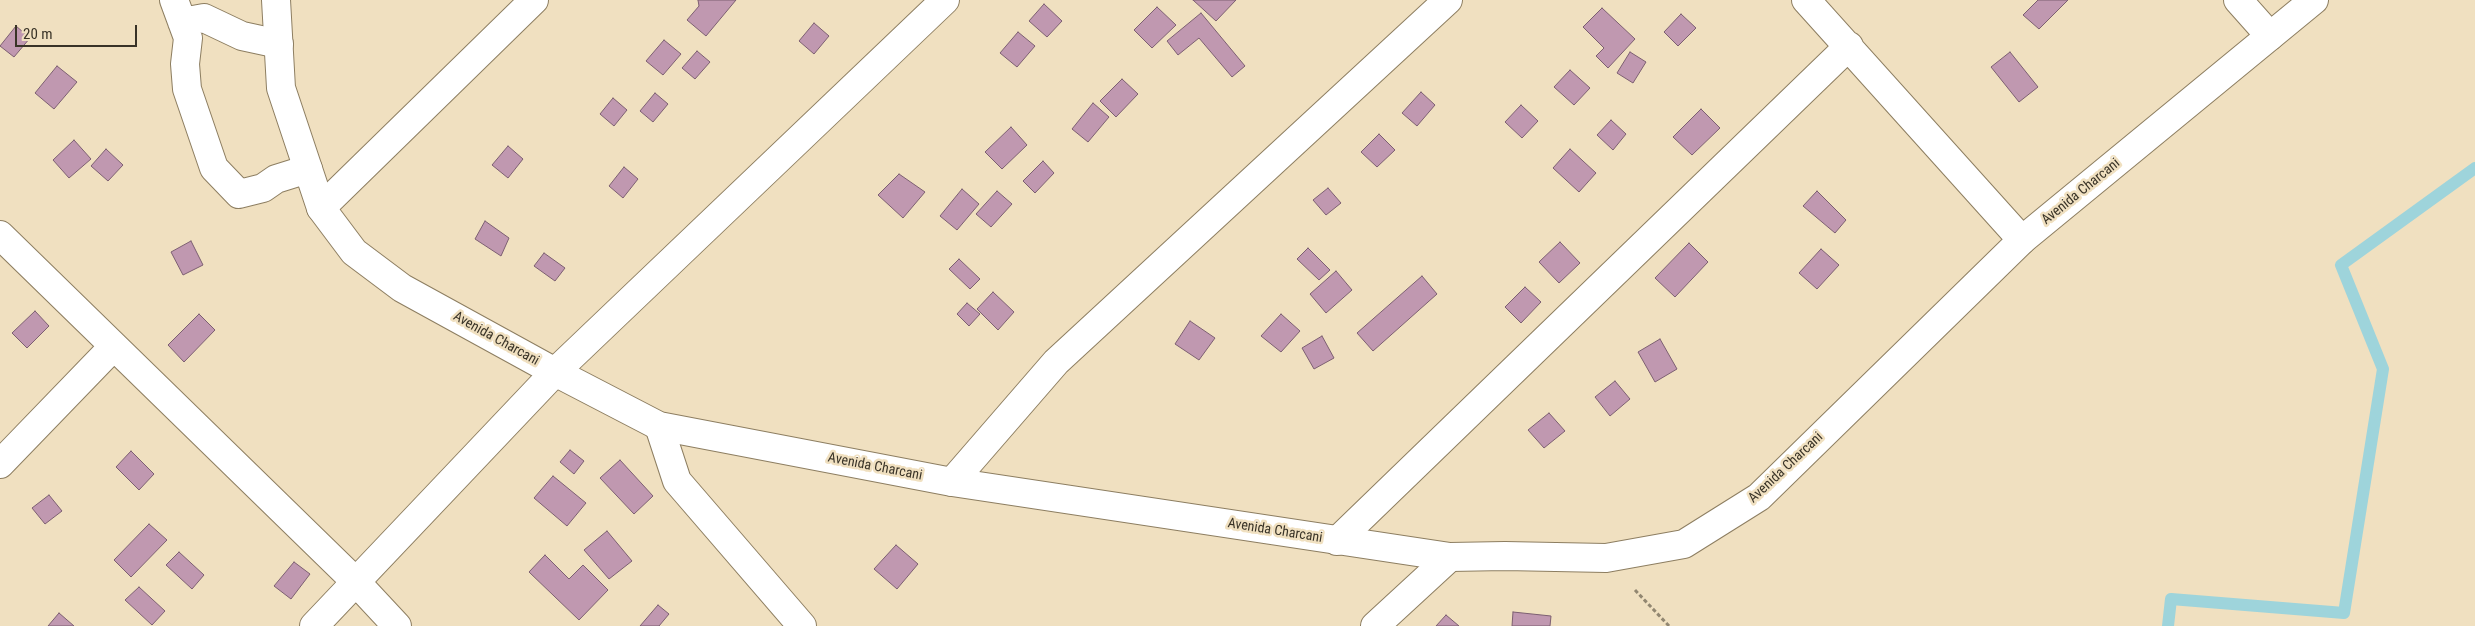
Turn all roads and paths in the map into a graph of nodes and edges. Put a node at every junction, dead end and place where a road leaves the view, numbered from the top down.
1 (276, 0) edge
2 (534, 0) edge
3 (946, 0) edge
4 (1448, 0) edge
5 (1806, 0) edge
6 (2238, 0) edge
7 (2314, 0) edge
8 (178, 11) edge
9 (2270, 36) junction
10 (278, 44) junction
11 (1849, 46) junction
12 (308, 169) junction
13 (322, 208) junction
14 (0, 235) edge
15 (2022, 240) junction
16 (114, 346) junction
17 (555, 372) junction
18 (659, 426) junction
19 (0, 464) edge
20 (952, 482) junction
21 (1337, 541) junction
22 (1450, 557) junction
23 (1606, 558) junction
24 (356, 582) junction
25 (790, 622) edge
26 (314, 626) edge
27 (397, 626) edge
28 (1375, 626) edge
29 (1669, 626) edge

1 - 10 street, Avenida Charcani
2 - 13 street
3 - 17 street
4 - 20 street
5 - 11 street
6 - 9 street
7 - 9 street, Avenida Charcani
8 - 10 street
8 - 12 street
9 - 15 street, Avenida Charcani
10 - 12 street, Avenida Charcani
11 - 15 street
11 - 21 street
12 - 13 street, Avenida Charcani
13 - 17 street, Avenida Charcani
14 - 16 street
15 - 23 street, Avenida Charcani
16 - 19 street
16 - 24 street
17 - 18 street, Avenida Charcani
17 - 24 street
18 - 20 street, Avenida Charcani
18 - 25 street
20 - 21 street, Avenida Charcani
21 - 22 street, Avenida Charcani
22 - 23 street, Avenida Charcani
22 - 28 street
23 - 29 path
24 - 26 street
24 - 27 street

